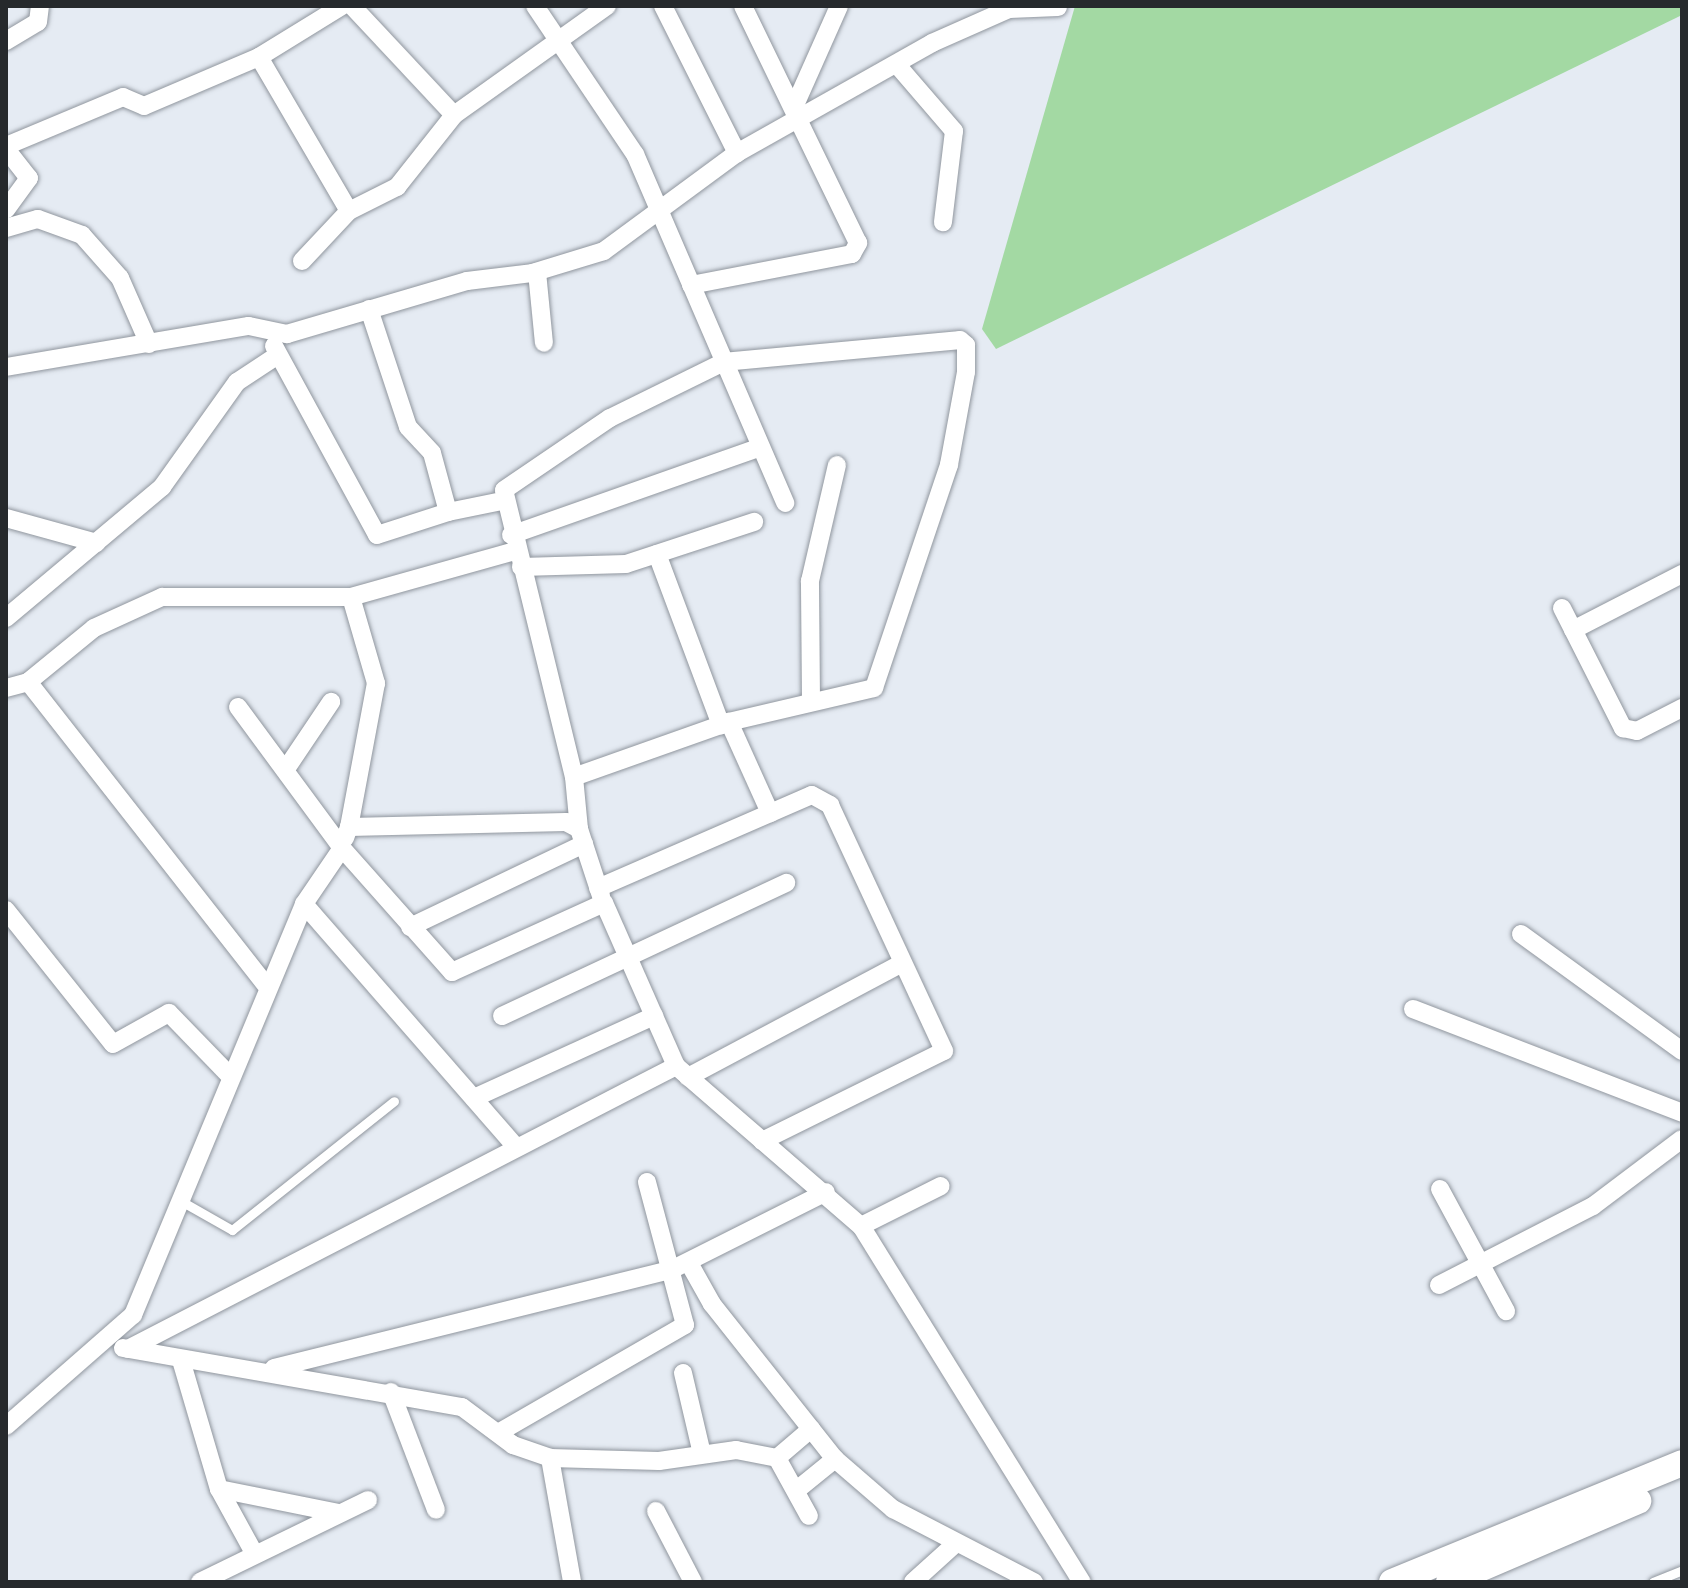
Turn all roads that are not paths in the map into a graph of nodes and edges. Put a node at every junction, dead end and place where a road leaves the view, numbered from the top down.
1 (40, 6) edge
2 (342, 6) edge
3 (352, 6) edge
4 (535, 6) edge
5 (607, 6) edge
6 (663, 6) edge
7 (743, 6) edge
8 (839, 6) edge
9 (1058, 7) edge
10 (1008, 8) edge
11 (6, 41) edge
12 (556, 43) junction
13 (259, 57) junction
14 (898, 66) junction
15 (799, 113) junction
16 (454, 115) junction
17 (6, 148) edge
18 (737, 153) junction
19 (6, 210) edge
20 (349, 211) junction
21 (661, 213) junction
22 (943, 222) dead end
23 (6, 228) edge
24 (302, 261) dead end
25 (537, 272) junction
26 (691, 285) junction
27 (369, 309) junction
28 (265, 329) junction
29 (544, 343) dead end
30 (149, 344) junction
31 (278, 355) junction
32 (724, 362) junction
33 (6, 367) edge
34 (758, 448) junction
35 (837, 465) dead end
36 (502, 501) junction
37 (785, 503) dead end
38 (448, 512) junction
39 (6, 518) edge
40 (754, 522) dead end
41 (97, 543) junction
42 (516, 551) junction
43 (657, 554) junction
44 (1682, 574) edge
45 (351, 597) junction
46 (1562, 608) dead end
47 (6, 618) edge
48 (1573, 630) junction
49 (28, 682) junction
50 (6, 688) edge
51 (811, 701) junction
52 (331, 702) dead end
53 (238, 707) dead end
54 (1682, 708) edge
55 (725, 724) junction
56 (286, 769) junction
57 (574, 777) junction
58 (770, 813) junction
59 (349, 827) junction
60 (581, 836) junction
61 (342, 848) junction
62 (786, 883) dead end
63 (601, 895) junction
64 (304, 904) junction
65 (6, 910) edge
66 (410, 927) junction
67 (1521, 934) dead end
68 (629, 959) junction
69 (902, 963) junction
70 (265, 984) junction
71 (1413, 1009) dead end
72 (502, 1016) dead end
73 (654, 1016) junction
74 (1682, 1051) edge
75 (682, 1071) junction
76 (231, 1077) junction
77 (474, 1098) junction
78 (394, 1101) dead end
79 (1682, 1113) edge
80 (1682, 1139) edge
81 (762, 1141) junction
82 (513, 1144) junction
83 (647, 1182) dead end
84 (941, 1186) dead end
85 (1440, 1189) dead end
86 (826, 1192) junction
87 (181, 1201) junction
88 (861, 1226) junction
89 (1483, 1264) junction
90 (681, 1266) junction
91 (1439, 1285) dead end
92 (1506, 1311) dead end
93 (105, 1346) junction
94 (128, 1349) junction
95 (181, 1360) junction
96 (264, 1370) junction
97 (683, 1373) dead end
98 (391, 1392) junction
99 (6, 1426) edge
100 (811, 1429) junction
101 (498, 1433) junction
102 (702, 1454) junction
103 (550, 1458) junction
104 (777, 1458) junction
105 (835, 1459) junction
106 (1682, 1463) edge
107 (1682, 1482) edge
108 (219, 1489) junction
109 (798, 1489) junction
110 (368, 1500) dead end
111 (436, 1510) dead end
112 (656, 1511) dead end
113 (338, 1513) junction
114 (809, 1516) dead end
115 (954, 1545) junction
116 (254, 1553) junction
117 (1682, 1570) edge
118 (200, 1582) edge
119 (572, 1582) edge
120 (693, 1582) edge
121 (913, 1582) edge
122 (1034, 1582) edge
123 (1082, 1582) edge
124 (1392, 1582) edge
125 (1449, 1582) edge
126 (1653, 1582) edge

1 - 11 street
2 - 13 street
3 - 16 street
4 - 12 street
5 - 12 street
6 - 18 street
7 - 15 street
8 - 15 street
9 - 10 street
10 - 14 street
12 - 16 street
12 - 21 street
13 - 17 street
13 - 20 street
14 - 15 street
14 - 22 street
15 - 18 street
15 - 26 street
16 - 20 street
17 - 19 street
18 - 21 street
20 - 24 street
21 - 25 street
21 - 26 street
23 - 30 street
25 - 27 street
25 - 29 street
26 - 32 street
27 - 28 street
27 - 38 street
28 - 30 street
28 - 31 street
30 - 33 street
31 - 38 street
31 - 41 street
32 - 34 street
32 - 36 street
32 - 51 street
34 - 37 street
34 - 42 street
35 - 51 street
36 - 38 street
36 - 42 street
39 - 41 street
40 - 43 street
41 - 47 street
42 - 43 street
42 - 45 street
42 - 57 street
43 - 55 street
44 - 48 street
45 - 49 street
45 - 59 street
46 - 48 street
48 - 54 street
49 - 50 street
49 - 70 street
51 - 55 street
52 - 56 street
53 - 56 street
55 - 57 street
55 - 58 street
56 - 61 street
57 - 60 street
58 - 63 street
58 - 69 street
59 - 60 street
59 - 61 street
60 - 63 street
60 - 66 street
61 - 64 street
61 - 66 street
62 - 68 street
63 - 66 street
63 - 68 street
64 - 70 street
64 - 77 street
65 - 76 street
67 - 74 street
68 - 72 street
68 - 73 street
69 - 75 street
69 - 81 street
70 - 76 street
71 - 79 street
73 - 75 street
73 - 77 street
75 - 81 street
75 - 82 street
76 - 87 street
77 - 82 street
78 - 87 lane
80 - 89 street
81 - 86 street
82 - 94 street
83 - 90 street
84 - 88 street
85 - 89 street
86 - 88 street
86 - 90 street
87 - 93 street
88 - 123 street
89 - 91 street
89 - 92 street
90 - 96 street
90 - 100 street
90 - 101 street
93 - 94 street
93 - 99 street
94 - 95 street
95 - 96 street
95 - 108 street
96 - 98 street
97 - 102 street
98 - 101 street
98 - 111 street
100 - 104 street
100 - 105 street
101 - 103 street
102 - 103 street
102 - 104 street
103 - 119 street
104 - 109 street
105 - 109 street
105 - 115 street
106 - 124 main road
107 - 125 main road
108 - 113 street
108 - 116 street
109 - 114 street
110 - 113 street
112 - 120 street
113 - 116 street
115 - 121 street
115 - 122 street
116 - 118 street
117 - 126 lane

